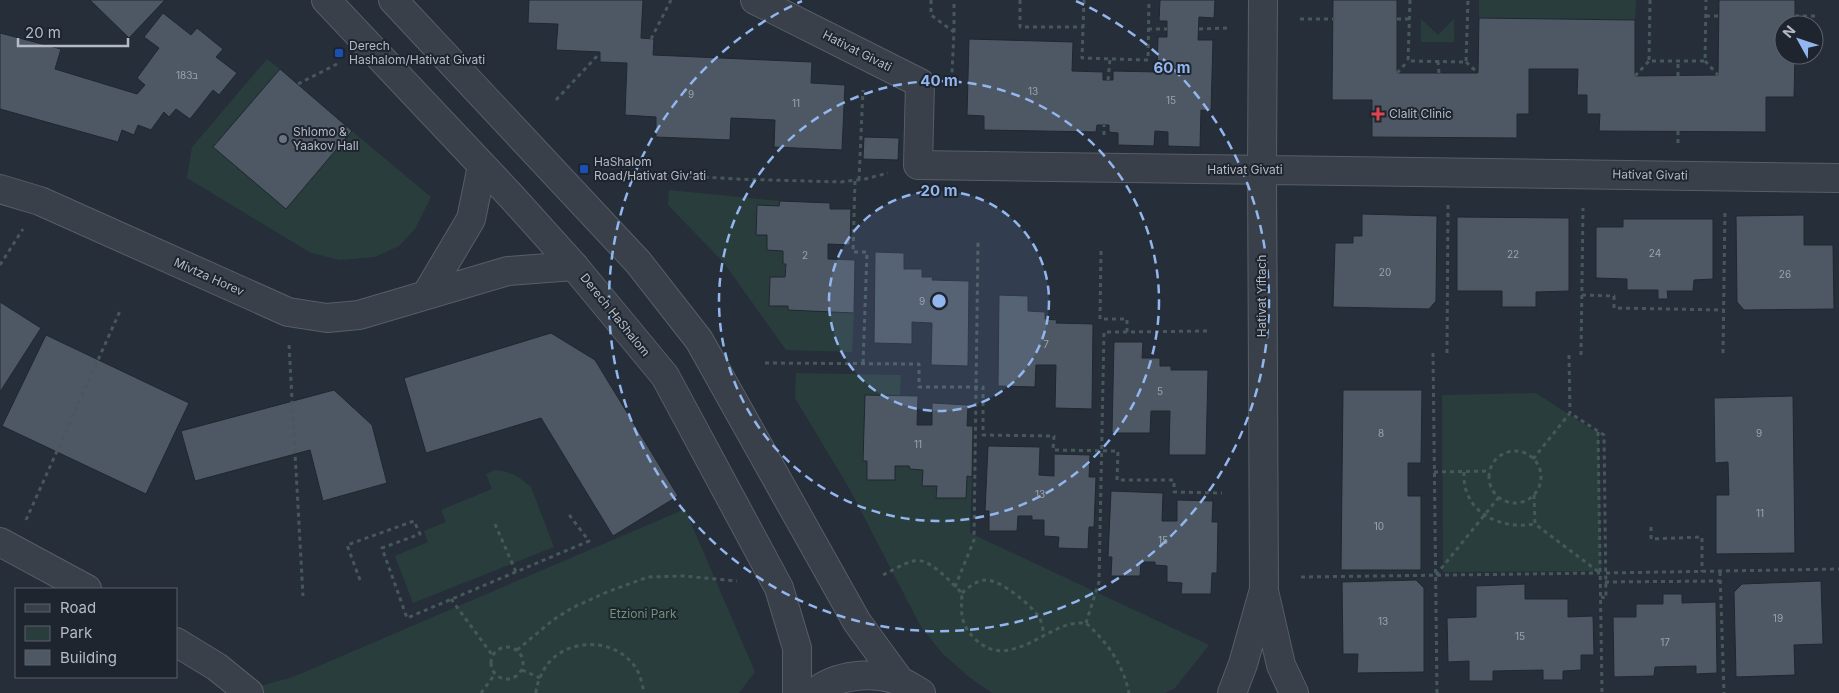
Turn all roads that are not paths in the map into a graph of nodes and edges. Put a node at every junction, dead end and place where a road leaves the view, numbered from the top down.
1 (326, 0) edge
2 (393, 0) edge
3 (755, 0) edge
4 (1263, 0) edge
5 (482, 166) junction
6 (1262, 169) junction
7 (1839, 178) edge
8 (0, 189) edge
9 (574, 266) junction
10 (426, 295) junction
11 (6, 545) edge
12 (85, 588) edge
13 (1264, 592) junction
14 (178, 643) edge
15 (911, 687) edge
16 (249, 693) edge
17 (797, 693) edge
18 (814, 693) edge
19 (1232, 693) edge
20 (1294, 693) edge

1 - 5 street, Derech HaShalom
2 - 15 street
3 - 6 street, Hativat Givati
4 - 6 street, Hativat Yiftach
5 - 9 street, Derech HaShalom
5 - 10 street
6 - 7 street, Hativat Givati
6 - 13 street, Hativat Yiftach
8 - 10 street, Mivtza Horev
9 - 10 street, Mivtza Horev
9 - 17 street, Derech HaShalom
11 - 12 street
13 - 19 street, Hativat Yiftach
13 - 20 street, Hativat Yiftach
14 - 16 street
15 - 18 street

